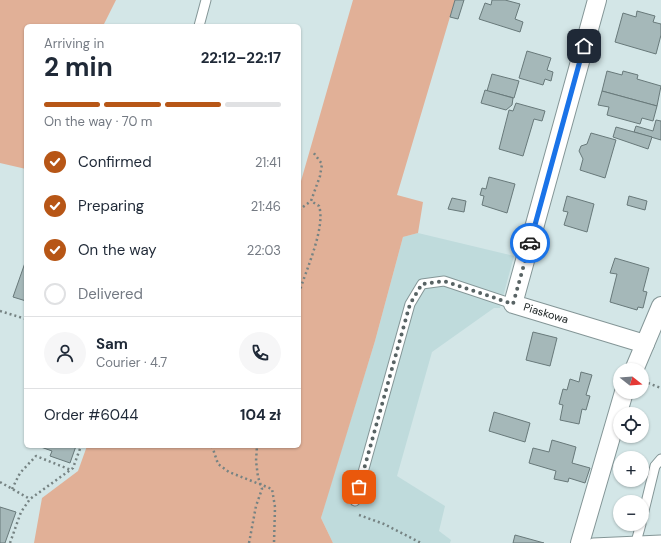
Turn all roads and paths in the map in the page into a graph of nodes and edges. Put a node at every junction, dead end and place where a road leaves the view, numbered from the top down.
1 (206, 0) edge
2 (597, 0) edge
3 (200, 24) edge
4 (313, 152) dead end
5 (311, 201) junction
6 (301, 208) edge
7 (301, 287) edge
8 (513, 304) junction
9 (661, 306) edge
10 (0, 311) edge
11 (24, 318) edge
12 (645, 344) junction
13 (642, 363) edge
14 (649, 381) edge
15 (661, 388) edge
16 (622, 399) edge
17 (80, 448) edge
18 (213, 448) edge
19 (257, 448) edge
20 (661, 459) edge
21 (72, 470) junction
22 (0, 482) edge
23 (261, 484) junction
24 (12, 489) junction
25 (648, 495) edge
26 (30, 498) junction
27 (355, 501) joint
28 (639, 531) edge
29 (661, 540) edge
30 (636, 542) junction
31 (10, 543) edge
32 (249, 543) edge
33 (274, 543) edge
34 (421, 543) edge
35 (586, 543) edge

1 - 3 lane
2 - 8 street, Piaskowa
4 - 5 path
5 - 6 path
5 - 7 path
8 - 12 street, Piaskowa
8 - 27 lane
9 - 12 street
10 - 11 path
12 - 13 street
14 - 15 path
16 - 35 street
17 - 21 path
18 - 23 path
19 - 23 path
20 - 25 lane
21 - 24 path
21 - 26 path
22 - 24 path
23 - 32 path
23 - 33 path
24 - 26 path
26 - 31 path
27 - 34 path
28 - 30 lane
29 - 30 lane
30 - 35 lane

